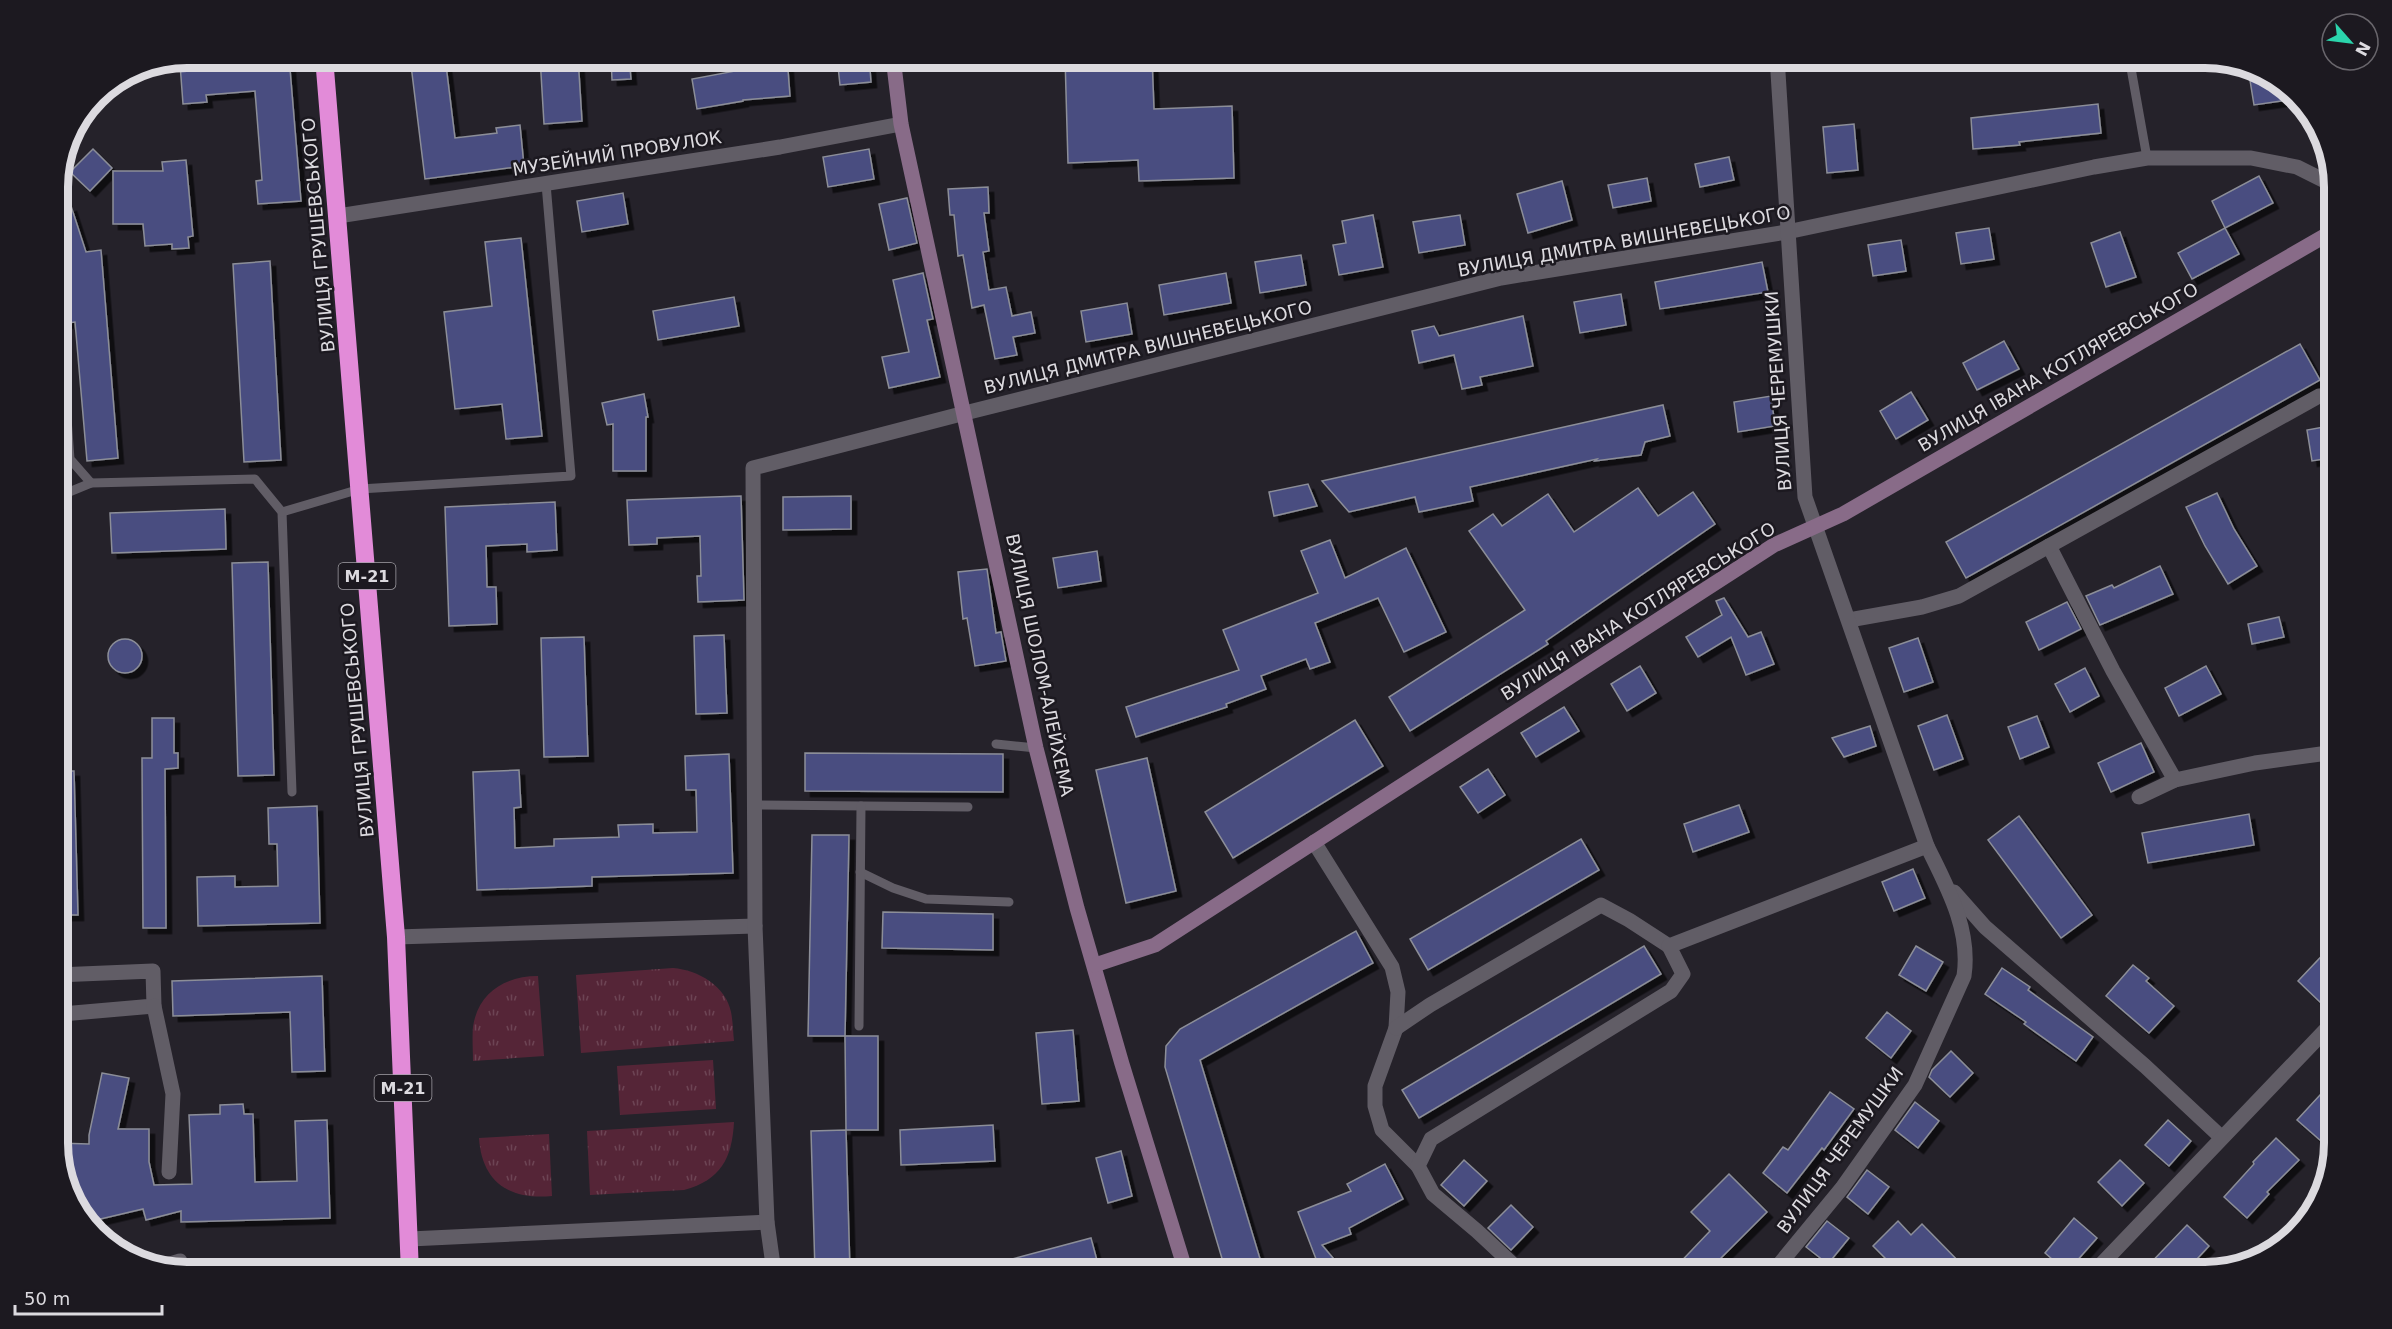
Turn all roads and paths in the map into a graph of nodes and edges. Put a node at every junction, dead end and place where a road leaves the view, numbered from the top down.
1 (325, 68) edge
2 (894, 68) edge
3 (1778, 68) edge
4 (2131, 68) edge
5 (901, 124) junction
6 (2147, 158) junction
7 (2324, 180) edge
8 (546, 184) junction
9 (338, 216) junction
10 (1787, 232) junction
11 (2324, 236) edge
12 (2324, 396) edge
13 (965, 412) junction
14 (68, 432) edge
15 (91, 483) junction
16 (360, 489) junction
17 (68, 492) edge
18 (282, 512) junction
19 (1815, 526) junction
20 (2049, 546) junction
21 (1849, 620) junction
22 (996, 744) dead end
23 (1036, 748) junction
24 (2324, 754) edge
25 (2175, 780) junction
26 (292, 792) dead end
27 (2139, 797) dead end
28 (755, 805) junction
29 (861, 806) junction
30 (968, 807) dead end
31 (1314, 842) junction
32 (1927, 846) junction
33 (860, 872) junction
34 (1943, 878) junction
35 (1009, 902) dead end
36 (755, 926) junction
37 (396, 937) junction
38 (1669, 946) junction
39 (1095, 965) junction
40 (68, 975) edge
41 (154, 1006) junction
42 (68, 1017) edge
43 (859, 1026) dead end
44 (1396, 1028) junction
45 (2324, 1031) edge
46 (2220, 1137) junction
47 (1418, 1166) junction
48 (168, 1172) dead end
49 (767, 1222) junction
50 (410, 1239) junction
51 (410, 1262) edge
52 (773, 1262) edge
53 (1183, 1262) edge
54 (1511, 1262) edge
55 (1781, 1262) edge
56 (2103, 1262) edge

1 - 9 highway, ВУЛИЦЯ ГРУШЕВСЬКОГО / М-21
2 - 5 street, ВУЛИЦЯ ШОЛОМ-АЛЕЙХЕМА
3 - 10 street, ВУЛИЦЯ ЧЕРЕМУШКИ
4 - 6 lane
5 - 8 street, МУЗЕЙНИЙ ПРОВУЛОК
5 - 13 street, ВУЛИЦЯ ШОЛОМ-АЛЕЙХЕМА
6 - 7 street, ВУЛИЦЯ ДМИТРА ВИШНЕВЕЦЬКОГО
6 - 10 street, ВУЛИЦЯ ДМИТРА ВИШНЕВЕЦЬКОГО
8 - 9 street, МУЗЕЙНИЙ ПРОВУЛОК
8 - 16 lane
9 - 16 highway, ВУЛИЦЯ ГРУШЕВСЬКОГО / М-21
10 - 13 street, ВУЛИЦЯ ДМИТРА ВИШНЕВЕЦЬКОГО
10 - 19 street, ВУЛИЦЯ ЧЕРЕМУШКИ
11 - 19 street, ВУЛИЦЯ ІВАНА КОТЛЯРЕВСЬКОГО
12 - 20 street
13 - 23 street, ВУЛИЦЯ ШОЛОМ-АЛЕЙХЕМА
13 - 28 street, ВУЛИЦЯ ДМИТРА ВИШНЕВЕЦЬКОГО
14 - 15 lane
15 - 17 lane
15 - 18 lane
16 - 18 lane
16 - 37 highway, ВУЛИЦЯ ГРУШЕВСЬКОГО / М-21
18 - 26 lane
19 - 21 street, ВУЛИЦЯ ЧЕРЕМУШКИ
19 - 31 street, ВУЛИЦЯ ІВАНА КОТЛЯРЕВСЬКОГО
20 - 21 street
20 - 25 street
21 - 32 street, ВУЛИЦЯ ЧЕРЕМУШКИ
22 - 23 lane
23 - 39 street, ВУЛИЦЯ ШОЛОМ-АЛЕЙХЕМА
24 - 25 street
25 - 27 street
28 - 29 lane
28 - 36 street
29 - 30 lane
29 - 33 lane
31 - 39 street, ВУЛИЦЯ ІВАНА КОТЛЯРЕВСЬКОГО
31 - 44 street
32 - 34 street, ВУЛИЦЯ ЧЕРЕМУШКИ
32 - 38 street
33 - 35 lane
33 - 43 lane
34 - 46 street, ВУЛИЦЯ ЧЕРЕМУШКИ
34 - 55 street, ВУЛИЦЯ ЧЕРЕМУШКИ
36 - 37 street
36 - 49 street
37 - 50 highway, ВУЛИЦЯ ГРУШЕВСЬКОГО / М-21
38 - 44 street
38 - 47 street
39 - 53 street, ВУЛИЦЯ ШОЛОМ-АЛЕЙХЕМА
40 - 41 street
41 - 42 street
41 - 48 street
44 - 47 street
45 - 46 street
46 - 56 street
47 - 54 street
49 - 50 street
49 - 52 street
50 - 51 highway, ВУЛИЦЯ ГРУШЕВСЬКОГО / М-21

